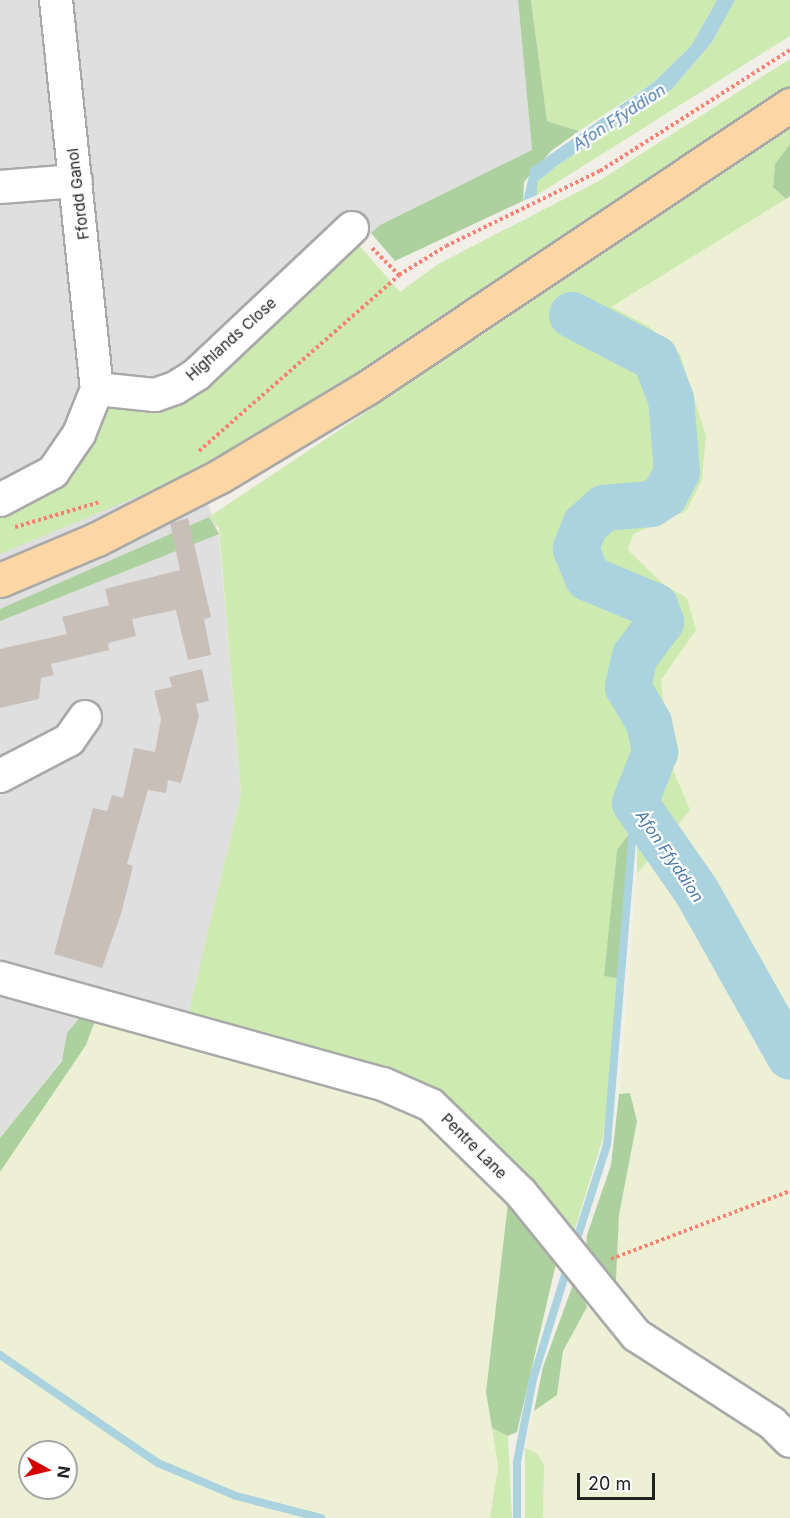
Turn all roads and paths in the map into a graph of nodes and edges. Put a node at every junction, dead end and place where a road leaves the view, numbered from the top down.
1 (56, 0) edge
2 (790, 50) edge
3 (790, 105) edge
4 (76, 181) junction
5 (0, 187) edge
6 (338, 230) joint
7 (399, 275) junction
8 (97, 389) junction
9 (190, 458) dead end
10 (109, 499) dead end
11 (6, 514) edge
12 (0, 580) edge
13 (85, 717) dead end
14 (0, 776) edge
15 (0, 978) edge
16 (790, 1191) edge
17 (581, 1270) junction
18 (790, 1441) edge

1 - 4 street, Ffordd Ganol
2 - 7 path
3 - 12 main road
4 - 5 street
4 - 8 street, Ffordd Ganol
6 - 7 path
6 - 8 street, Highlands Close
7 - 9 path
8 - 11 street
10 - 11 path
13 - 14 street
15 - 17 street, Pentre Lane
16 - 17 path
17 - 18 street, Pentre Lane

